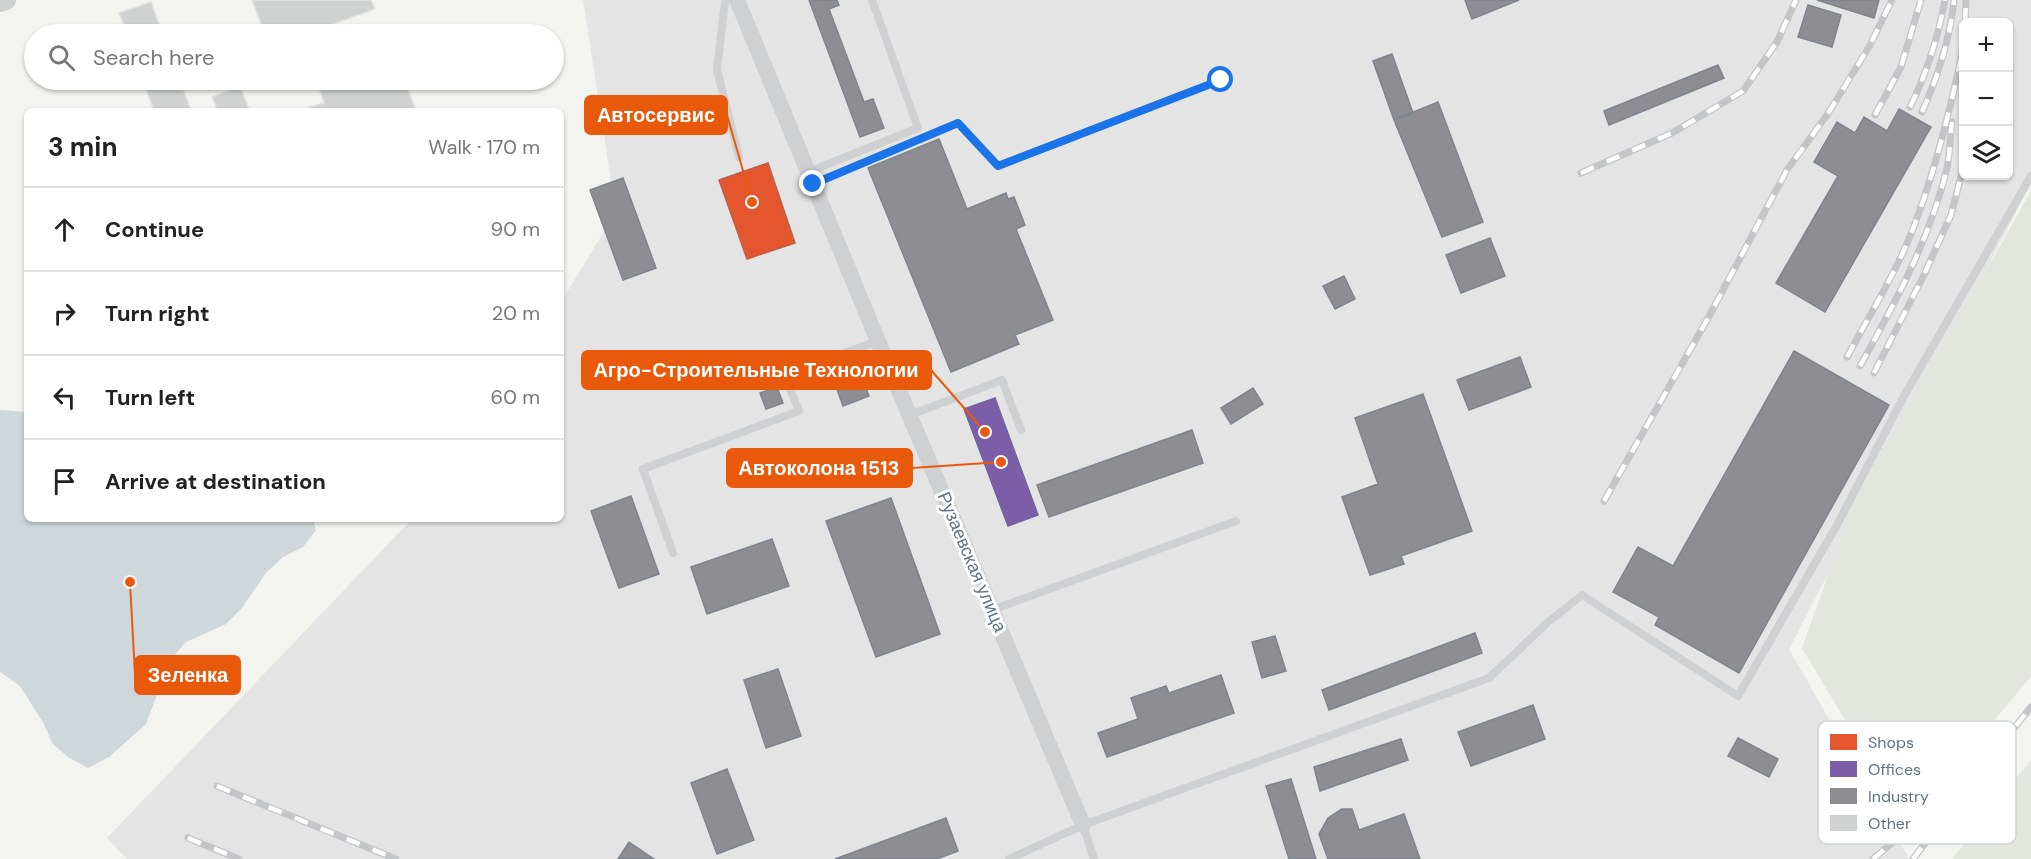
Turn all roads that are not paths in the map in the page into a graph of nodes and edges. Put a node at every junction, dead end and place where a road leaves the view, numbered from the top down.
1 (6, 0) edge
2 (725, 0) edge
3 (737, 0) edge
4 (872, 0) edge
5 (0, 2) edge
6 (1221, 80) dead end
7 (739, 157) dead end
8 (2031, 176) edge
9 (810, 178) junction
10 (878, 341) junction
11 (910, 416) junction
12 (1021, 430) dead end
13 (1236, 521) dead end
14 (674, 553) dead end
15 (992, 610) junction
16 (1083, 825) junction
17 (1009, 859) edge
18 (1094, 859) edge

1 - 5 street
2 - 7 lane
3 - 9 street, Рузаевская улица
4 - 9 lane
6 - 9 lane
8 - 16 lane
9 - 10 street, Рузаевская улица
10 - 11 street, Рузаевская улица
10 - 14 lane
11 - 12 lane
11 - 15 street, Рузаевская улица
13 - 15 lane
15 - 16 street, Рузаевская улица
16 - 17 lane
16 - 18 lane

